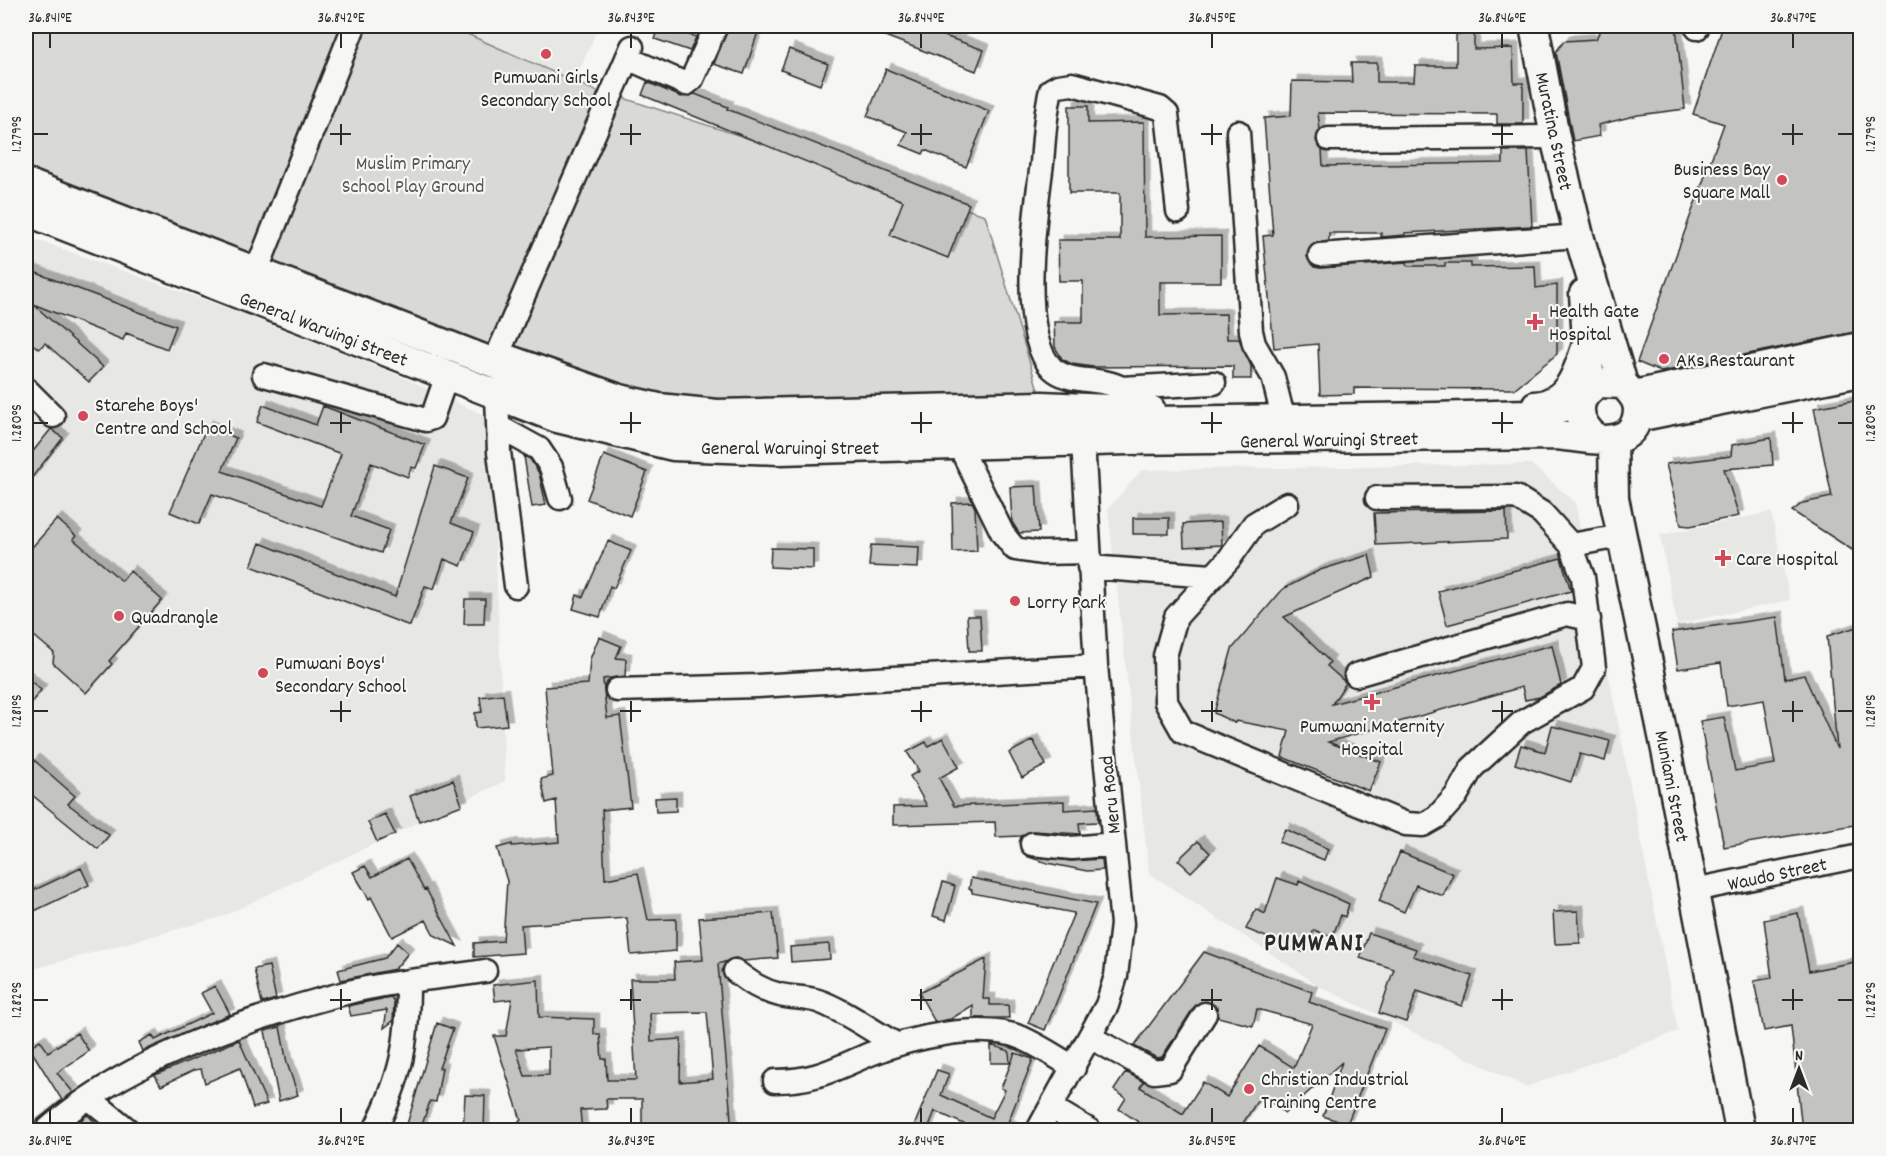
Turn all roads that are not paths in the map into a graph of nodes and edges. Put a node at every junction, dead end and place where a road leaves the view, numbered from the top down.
1 (354, 26) edge
2 (1534, 26) edge
3 (711, 27) edge
4 (1238, 132) dead end
5 (1555, 137) junction
6 (1329, 139) dead end
7 (26, 183) edge
8 (1178, 211) dead end
9 (26, 212) edge
10 (1579, 236) junction
11 (1320, 255) dead end
12 (256, 272) junction
13 (1588, 334) junction
14 (1860, 347) edge
15 (496, 358) junction
16 (1860, 372) edge
17 (264, 375) dead end
18 (447, 375) junction
19 (1214, 383) dead end
20 (26, 389) edge
21 (497, 395) junction
22 (1585, 396) junction
23 (1123, 398) junction
24 (1632, 399) junction
25 (1281, 409) junction
26 (53, 416) dead end
27 (499, 427) junction
28 (1604, 439) junction
29 (1083, 441) junction
30 (959, 445) junction
31 (560, 498) dead end
32 (1377, 498) dead end
33 (1287, 504) dead end
34 (1622, 536) junction
35 (1570, 545) junction
36 (1089, 559) junction
37 (1212, 576) junction
38 (516, 586) dead end
39 (1588, 618) junction
40 (1096, 666) junction
41 (1356, 675) dead end
42 (617, 690) dead end
43 (1032, 844) dead end
44 (1114, 844) junction
45 (1860, 856) edge
46 (1694, 890) junction
47 (485, 971) dead end
48 (735, 971) dead end
49 (408, 984) junction
50 (1205, 1014) dead end
51 (1090, 1037) junction
52 (896, 1044) junction
53 (1074, 1068) junction
54 (775, 1081) dead end
55 (89, 1098) junction
56 (1052, 1108) junction
57 (47, 1131) edge
58 (128, 1131) edge
59 (375, 1131) edge
60 (1038, 1131) edge
61 (1089, 1131) edge
62 (1740, 1131) edge

1 - 12 street
2 - 5 main road, Muratina Street
3 - 15 street
4 - 25 street
5 - 6 street
5 - 10 main road, Muratina Street
7 - 12 main road, General Waruingi Street
8 - 23 street
9 - 18 main road, General Waruingi Street
10 - 11 street
10 - 13 main road, Muratina Street
10 - 24 main road, Muratina Street
12 - 15 main road, General Waruingi Street
13 - 22 main road, Muratina Street
13 - 25 street
14 - 24 main road
15 - 22 main road, General Waruingi Street
15 - 23 street
16 - 24 main road
17 - 18 street
18 - 21 main road, General Waruingi Street
19 - 23 street
20 - 26 street
21 - 27 street
21 - 30 main road, General Waruingi Street
22 - 24 main road
22 - 28 main road
23 - 25 street
24 - 28 main road
27 - 31 street
27 - 38 street
28 - 29 main road, General Waruingi Street
28 - 34 main road, Muniami Street
29 - 30 main road, General Waruingi Street
29 - 36 street, Meru Road
30 - 36 street
32 - 35 street
33 - 37 street
34 - 35 street
34 - 46 main road, Muniami Street
35 - 39 street
36 - 37 street
36 - 40 street, Meru Road
37 - 39 street
39 - 41 street
40 - 42 street
40 - 44 street, Meru Road
43 - 44 street
44 - 51 street, Meru Road
45 - 46 street, Waudo Street
46 - 62 main road, Muniami Street
47 - 49 street
48 - 52 street
49 - 55 street
49 - 59 street
50 - 51 street
51 - 53 street, Meru Road
52 - 53 street
52 - 54 street
53 - 56 street, Meru Road
55 - 57 street
55 - 58 street
56 - 60 street, Meru Road
56 - 61 street

